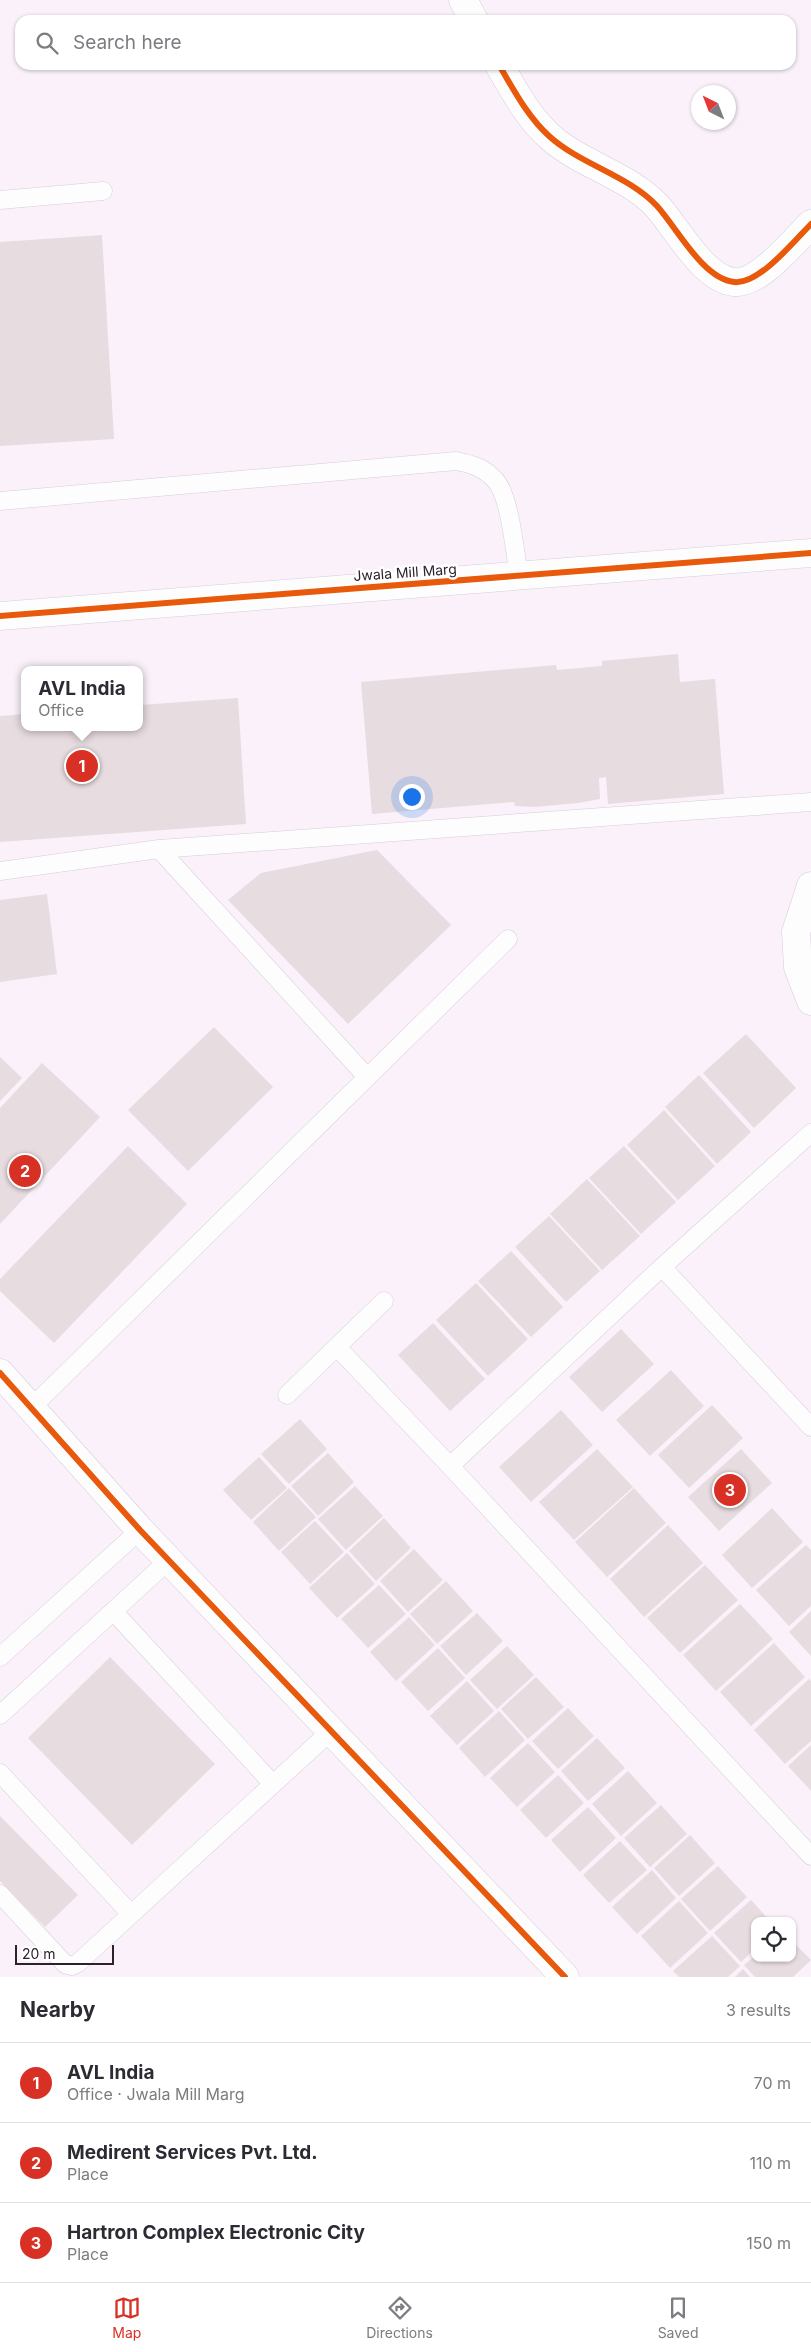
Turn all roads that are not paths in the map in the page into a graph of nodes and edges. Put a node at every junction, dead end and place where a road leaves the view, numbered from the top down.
1 (463, 0) edge
2 (471, 15) edge
3 (501, 70) edge
4 (103, 191) dead end
5 (0, 200) edge
6 (811, 224) edge
7 (0, 501) edge
8 (811, 553) edge
9 (519, 576) junction
10 (0, 616) edge
11 (811, 802) edge
12 (158, 849) junction
13 (0, 871) edge
14 (811, 886) edge
15 (508, 939) dead end
16 (811, 1001) edge
17 (368, 1077) junction
18 (811, 1133) edge
19 (662, 1267) junction
20 (384, 1301) dead end
21 (336, 1347) junction
22 (0, 1373) edge
23 (287, 1395) dead end
24 (32, 1407) junction
25 (811, 1427) edge
26 (450, 1466) junction
27 (140, 1530) junction
28 (168, 1560) junction
29 (113, 1612) junction
30 (0, 1657) edge
31 (0, 1715) edge
32 (331, 1731) junction
33 (0, 1773) edge
34 (273, 1784) junction
35 (811, 1856) edge
36 (0, 1894) edge
37 (132, 1914) junction
38 (565, 1977) edge

1 - 2 street
3 - 6 street
4 - 5 lane
7 - 9 lane
8 - 9 street, Jwala Mill Marg
9 - 10 street, Jwala Mill Marg
11 - 12 lane
12 - 13 lane
12 - 17 lane
14 - 16 street
15 - 17 lane
17 - 24 lane
18 - 19 lane
19 - 25 lane
19 - 26 lane
20 - 21 lane
21 - 23 lane
21 - 26 lane
22 - 24 street
24 - 27 street
26 - 35 lane
27 - 28 street
27 - 30 lane
28 - 29 lane
28 - 32 street
29 - 31 lane
29 - 34 lane
32 - 34 lane
32 - 38 street
33 - 37 lane
34 - 37 lane
36 - 37 lane

